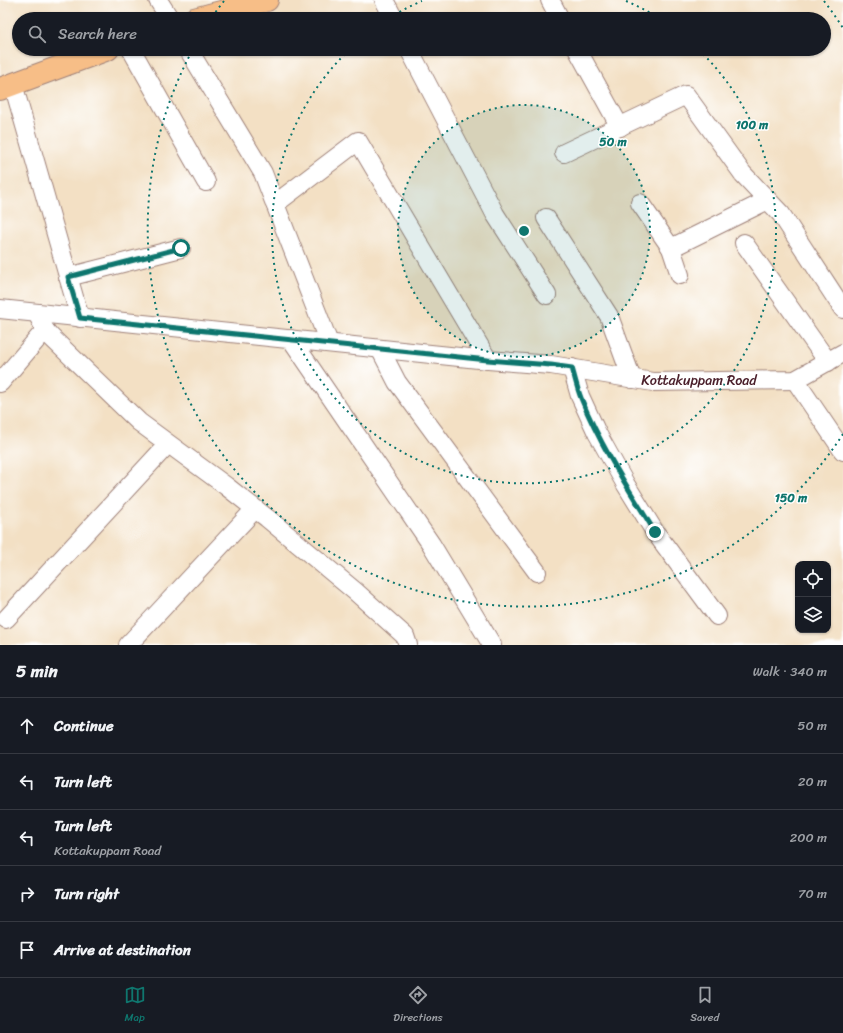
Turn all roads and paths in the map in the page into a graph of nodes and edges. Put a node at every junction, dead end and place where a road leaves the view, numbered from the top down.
1 (158, 0) edge
2 (267, 0) edge
3 (384, 0) edge
4 (550, 0) edge
5 (166, 12) edge
6 (221, 12) edge
7 (390, 12) edge
8 (556, 12) edge
9 (89, 56) edge
10 (135, 56) edge
11 (192, 56) edge
12 (413, 56) edge
13 (581, 56) edge
14 (6, 87) edge
15 (620, 127) junction
16 (564, 153) dead end
17 (206, 182) dead end
18 (768, 200) junction
19 (640, 203) dead end
20 (275, 204) junction
21 (546, 218) dead end
22 (744, 243) dead end
23 (181, 248) dead end
24 (671, 248) junction
25 (680, 275) dead end
26 (68, 277) junction
27 (547, 295) dead end
28 (843, 308) edge
29 (0, 309) edge
30 (37, 313) junction
31 (80, 318) junction
32 (45, 330) junction
33 (291, 340) junction
34 (329, 344) junction
35 (380, 349) junction
36 (835, 357) edge
37 (488, 360) junction
38 (572, 368) junction
39 (632, 379) junction
40 (795, 380) junction
41 (0, 383) edge
42 (168, 444) junction
43 (843, 451) edge
44 (255, 509) junction
45 (537, 572) dead end
46 (717, 616) dead end
47 (6, 619) dead end
48 (128, 645) edge
49 (408, 645) edge
50 (492, 645) edge

1 - 5 street
2 - 6 main road
3 - 7 street
4 - 8 street
9 - 14 main road
10 - 17 street
11 - 20 street
12 - 27 street
13 - 15 street
14 - 26 street
15 - 16 street
15 - 18 street
18 - 24 street
18 - 28 street
19 - 24 street
20 - 34 street
20 - 37 street
21 - 39 street
22 - 36 street
23 - 26 street
24 - 25 street
26 - 31 street
29 - 30 street, Kottakuppam Road
30 - 31 street, Kottakuppam Road
30 - 32 street
31 - 33 street, Kottakuppam Road
32 - 41 street
32 - 42 street
33 - 34 street, Kottakuppam Road
33 - 50 street
34 - 35 street, Kottakuppam Road
35 - 37 street, Kottakuppam Road
35 - 45 street
36 - 40 street, Kottakuppam Road
37 - 38 street, Kottakuppam Road
38 - 39 street, Kottakuppam Road
38 - 46 street
39 - 40 street, Kottakuppam Road
40 - 43 street
42 - 44 street
42 - 47 street
44 - 48 street
44 - 49 street

